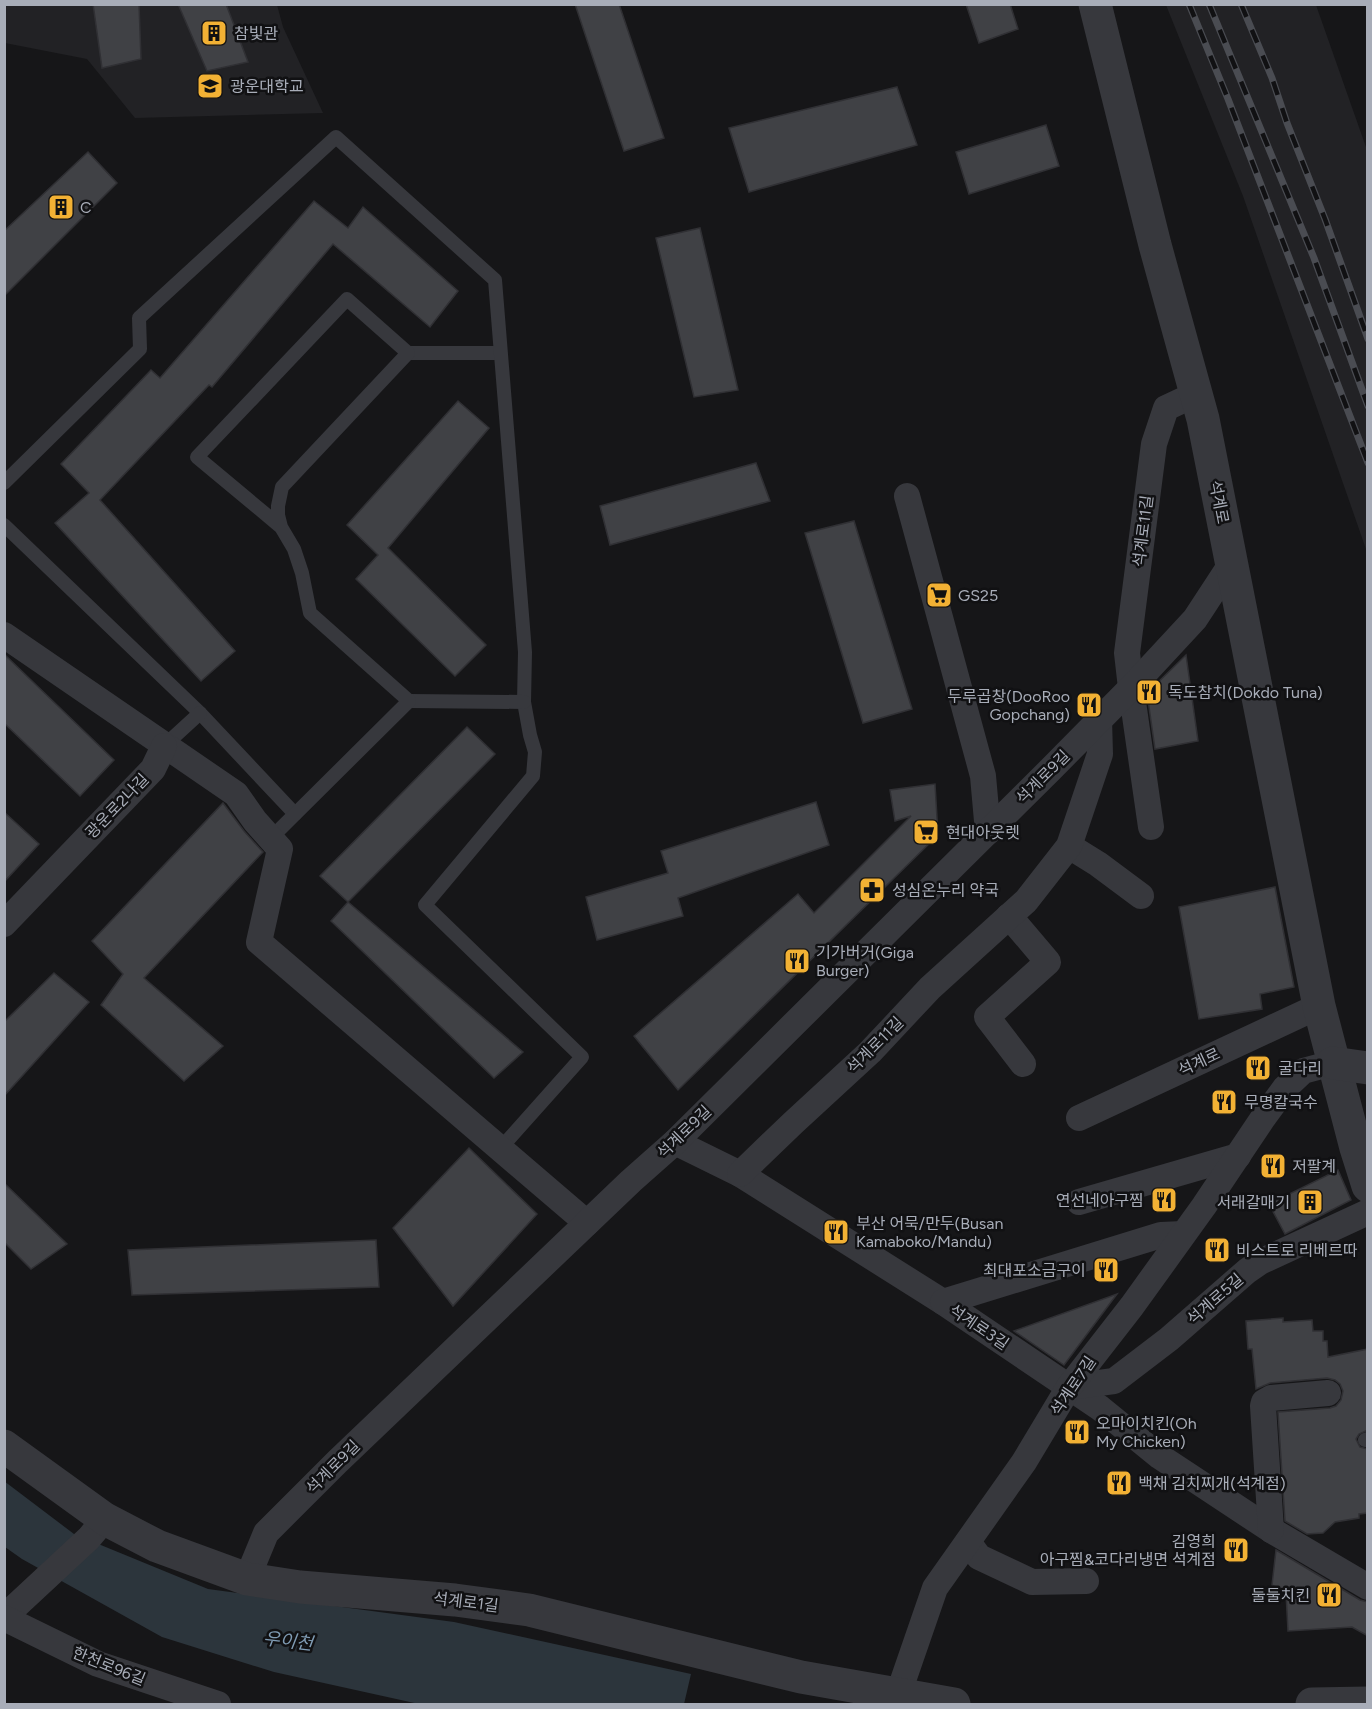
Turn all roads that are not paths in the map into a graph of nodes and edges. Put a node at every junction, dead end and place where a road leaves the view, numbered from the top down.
1 (1095, 4) edge
2 (408, 353) junction
3 (500, 353) junction
4 (1196, 394) junction
5 (4, 483) edge
6 (907, 496) dead end
7 (4, 525) edge
8 (281, 527) junction
9 (1231, 564) junction
10 (4, 635) edge
11 (1131, 688) junction
12 (409, 701) junction
13 (524, 702) junction
14 (200, 713) junction
15 (1099, 720) junction
16 (164, 746) junction
17 (295, 814) junction
18 (1151, 827) dead end
19 (988, 832) junction
20 (270, 839) junction
21 (1069, 846) junction
22 (1141, 896) dead end
23 (1009, 916) junction
24 (4, 924) edge
25 (1319, 1006) junction
26 (1333, 1063) junction
27 (1023, 1064) dead end
28 (1368, 1068) edge
29 (1079, 1118) dead end
30 (675, 1142) junction
31 (500, 1149) junction
32 (1238, 1156) junction
33 (740, 1174) junction
34 (1368, 1186) edge
35 (1079, 1202) dead end
36 (1368, 1212) edge
37 (587, 1223) junction
38 (1184, 1234) junction
39 (943, 1302) junction
40 (1069, 1387) junction
41 (1328, 1393) dead end
42 (4, 1446) edge
43 (97, 1529) junction
44 (1271, 1530) junction
45 (968, 1542) junction
46 (248, 1579) junction
47 (1086, 1581) dead end
48 (1368, 1587) edge
49 (7, 1614) edge
50 (898, 1695) junction
51 (1368, 1703) edge
52 (218, 1704) edge
53 (954, 1704) edge
54 (1312, 1704) edge

1 - 4 street, 석계로
2 - 3 lane
2 - 8 lane
2 - 8 lane
3 - 5 lane
3 - 13 lane
4 - 9 street, 석계로
4 - 11 street, 석계로11길
6 - 19 street
7 - 14 lane
8 - 12 lane
9 - 11 street, 석계로9길
9 - 25 street, 석계로
10 - 16 street
11 - 15 street, 석계로9길
11 - 18 street
12 - 13 lane
12 - 17 lane
13 - 31 lane
14 - 16 lane
14 - 17 lane
15 - 19 street, 석계로9길
15 - 21 street, 석계로11길
16 - 20 street
16 - 24 street, 광운로2나길
17 - 20 lane
19 - 30 street, 석계로9길
20 - 31 street
21 - 22 street
21 - 23 street, 석계로11길
23 - 27 street
23 - 33 street, 석계로11길
25 - 26 street, 석계로
25 - 29 street, 석계로
26 - 28 street
26 - 32 street, 석계로7길
26 - 34 street, 석계로
30 - 33 street, 석계로3길
30 - 37 street, 석계로9길
31 - 37 street
32 - 35 street
32 - 38 street, 석계로7길
33 - 39 street, 석계로3길
36 - 40 street, 석계로5길
37 - 46 street, 석계로9길
38 - 39 street
38 - 40 street, 석계로7길
39 - 40 street, 석계로3길
40 - 44 street, 석계로3길
40 - 45 street, 석계로7길
41 - 44 street
42 - 43 street, 석계로1길
43 - 46 street, 석계로1길
43 - 49 street
44 - 48 street, 석계로3길
45 - 47 street
45 - 50 street, 석계로7길
46 - 50 street, 석계로1길
49 - 52 street, 한천로96길
50 - 53 street, 석계로1길
51 - 54 street

